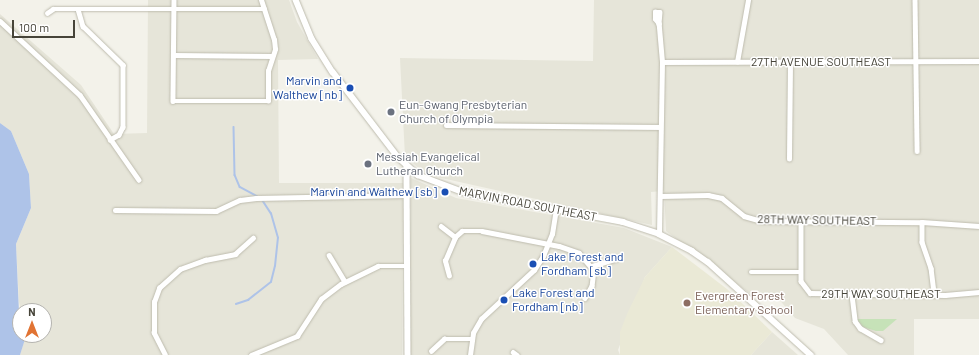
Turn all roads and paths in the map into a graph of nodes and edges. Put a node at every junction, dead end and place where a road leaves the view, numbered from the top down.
1 (174, 0) edge
2 (261, 0) edge
3 (296, 0) edge
4 (748, 0) edge
5 (915, 0) edge
6 (78, 9) junction
7 (174, 9) junction
8 (265, 9) junction
9 (47, 13) dead end
10 (0, 21) edge
11 (659, 24) dead end
12 (173, 55) junction
13 (272, 56) junction
14 (979, 61) edge
15 (662, 62) junction
16 (737, 62) junction
17 (790, 62) junction
18 (916, 62) junction
19 (446, 125) dead end
20 (660, 127) junction
21 (110, 140) junction
22 (917, 151) dead end
23 (789, 159) dead end
24 (407, 166) junction
25 (139, 180) dead end
26 (407, 195) junction
27 (661, 196) junction
28 (556, 209) junction
29 (115, 210) dead end
30 (801, 222) junction
31 (922, 222) junction
32 (441, 226) dead end
33 (979, 226) edge
34 (659, 234) junction
35 (455, 237) junction
36 (253, 238) dead end
37 (549, 244) junction
38 (329, 256) dead end
39 (618, 258) dead end
40 (407, 266) junction
41 (592, 266) junction
42 (751, 272) dead end
43 (800, 272) junction
44 (449, 276) dead end
45 (345, 282) junction
46 (979, 292) edge
47 (934, 294) junction
48 (852, 295) junction
49 (585, 298) dead end
50 (471, 339) junction
51 (881, 340) dead end
52 (431, 351) dead end
53 (165, 355) edge
54 (251, 355) edge
55 (408, 355) edge
56 (470, 355) edge
57 (811, 355) edge

1 - 7 street
2 - 8 street
3 - 24 street, MARVIN ROAD SOUTHEAST
4 - 16 street
5 - 18 street
6 - 7 street
6 - 9 street
6 - 21 street
7 - 8 street
7 - 12 street
8 - 13 street
10 - 21 street
11 - 15 street
12 - 13 street
12 - 13 street
14 - 18 street, 27TH AVENUE SOUTHEAST
15 - 16 street, 27TH AVENUE SOUTHEAST
15 - 20 street
16 - 17 street, 27TH AVENUE SOUTHEAST
17 - 18 street, 27TH AVENUE SOUTHEAST
17 - 23 street
18 - 22 street
19 - 20 street
20 - 27 street
21 - 25 street
24 - 26 street
24 - 28 street, MARVIN ROAD SOUTHEAST
26 - 29 street
26 - 40 street
27 - 30 street, 28TH WAY SOUTHEAST
27 - 34 street
28 - 34 street, MARVIN ROAD SOUTHEAST
28 - 37 street
30 - 31 street, 28TH WAY SOUTHEAST
30 - 43 street, 29TH WAY SOUTHEAST
31 - 33 street, 28TH WAY SOUTHEAST
31 - 47 street
32 - 35 street
34 - 57 street, MARVIN ROAD SOUTHEAST
35 - 37 street
35 - 44 street
36 - 53 street
37 - 41 street
37 - 50 street
38 - 45 street
39 - 41 street
40 - 45 street
40 - 55 street
41 - 49 street
42 - 43 street
43 - 48 street, 29TH WAY SOUTHEAST
45 - 54 street
46 - 47 street, 29TH WAY SOUTHEAST
47 - 48 street, 29TH WAY SOUTHEAST
48 - 51 street
50 - 52 street
50 - 56 street

